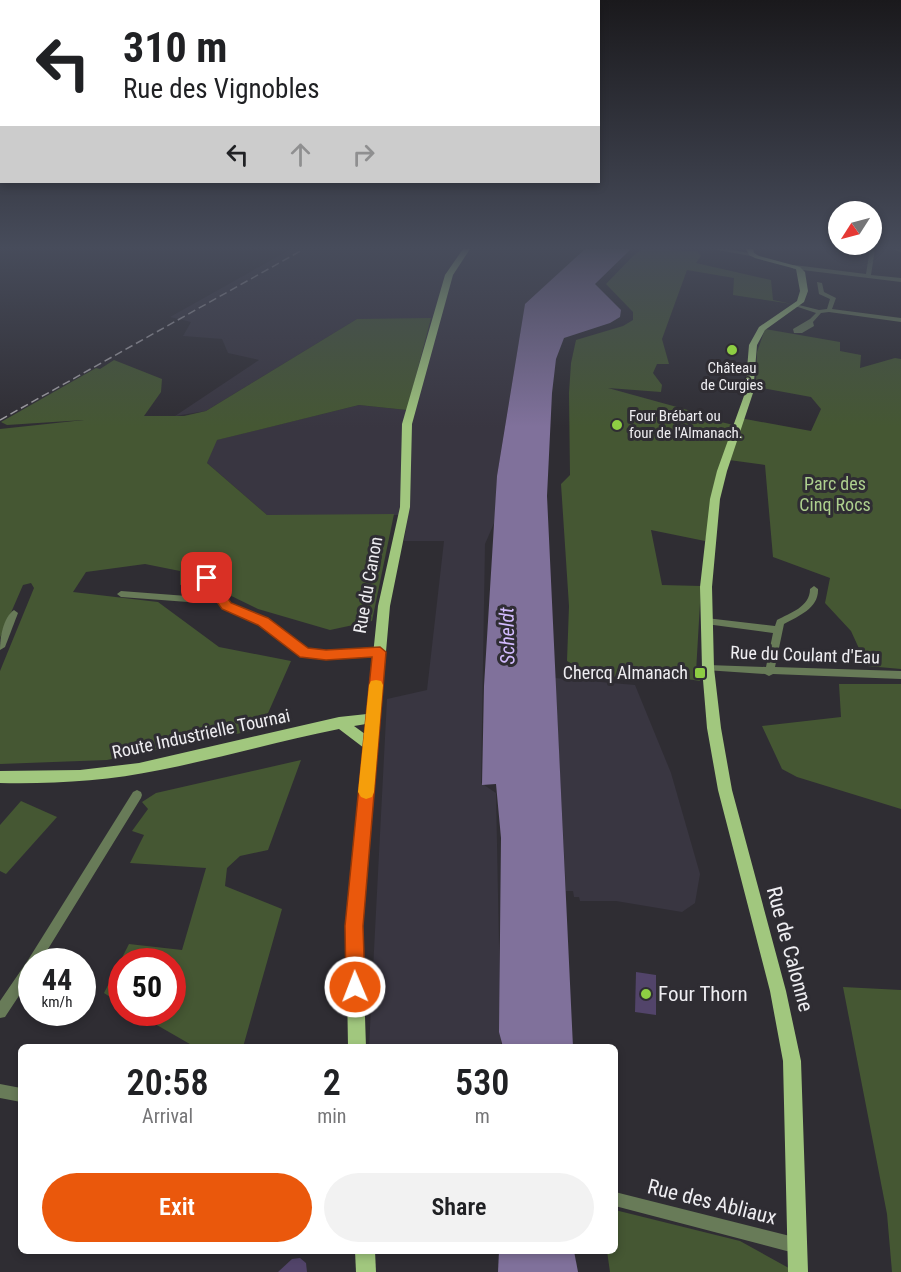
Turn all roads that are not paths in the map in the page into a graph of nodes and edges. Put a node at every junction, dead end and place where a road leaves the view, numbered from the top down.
1 (440, 308) edge
2 (792, 308) edge
3 (808, 308) edge
4 (829, 310) joint
5 (819, 312) junction
6 (901, 320) edge
7 (810, 321) dead end
8 (814, 589) dead end
9 (121, 594) dead end
10 (14, 613) dead end
11 (706, 621) junction
12 (777, 630) junction
13 (0, 647) edge
14 (380, 652) junction
15 (708, 668) junction
16 (769, 672) junction
17 (901, 675) edge
18 (373, 718) junction
19 (339, 723) junction
20 (370, 745) junction
21 (0, 777) edge
22 (137, 795) dead end
23 (41, 948) edge
24 (18, 984) edge
25 (0, 1011) edge
26 (357, 1044) edge
27 (0, 1091) edge
28 (18, 1094) edge
29 (618, 1200) edge
30 (798, 1246) junction
31 (364, 1254) edge
32 (366, 1272) edge
33 (798, 1272) edge

1 - 14 main road, Rue du Canon
2 - 11 main road, Rue de Calonne
3 - 5 street
4 - 5 street
4 - 6 street
5 - 7 street
8 - 12 street
9 - 14 street
10 - 13 street
11 - 12 street
11 - 15 main road, Rue de Calonne
12 - 16 street
14 - 18 main road, Rue du Canon
15 - 16 street, Rue du Coulant d'Eau
15 - 30 main road, Rue de Calonne
16 - 17 street, Rue du Coulant d'Eau
18 - 19 main road, Route Industrielle Tournai
18 - 20 main road, Rue du Canon
19 - 20 main road
19 - 21 main road, Route Industrielle Tournai
20 - 26 main road, Rue du Canon
22 - 23 street
24 - 25 street
27 - 28 street
29 - 30 street, Rue des Abliaux
30 - 33 main road, Rue de Calonne
31 - 32 main road

